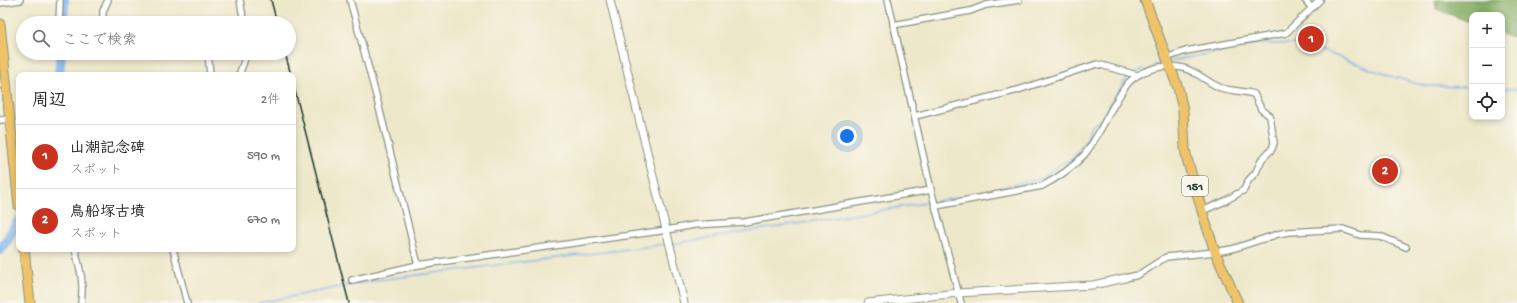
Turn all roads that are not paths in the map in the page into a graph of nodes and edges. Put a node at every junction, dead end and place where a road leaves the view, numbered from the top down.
1 (20, 0) edge
2 (60, 0) edge
3 (108, 0) edge
4 (240, 0) edge
5 (350, 0) edge
6 (610, 0) edge
7 (888, 0) edge
8 (1019, 0) edge
9 (1145, 0) edge
10 (1305, 0) edge
11 (1320, 0) edge
12 (0, 3) edge
13 (1312, 8) junction
14 (60, 16) edge
15 (103, 16) edge
16 (243, 16) edge
17 (0, 24) edge
18 (893, 25) junction
19 (209, 60) edge
20 (244, 60) edge
21 (1167, 61) junction
22 (210, 72) edge
23 (240, 72) edge
24 (1137, 75) junction
25 (915, 116) junction
26 (10, 119) junction
27 (0, 120) edge
28 (16, 146) edge
29 (931, 190) junction
30 (936, 206) junction
31 (1202, 211) junction
32 (667, 230) junction
33 (1406, 247) dead end
34 (24, 252) edge
35 (75, 252) edge
36 (174, 252) edge
37 (1216, 252) junction
38 (418, 265) junction
39 (1125, 278) joint
40 (352, 280) dead end
41 (958, 293) junction
42 (30, 303) edge
43 (81, 303) edge
44 (187, 303) edge
45 (684, 303) edge
46 (868, 303) edge
47 (961, 303) edge
48 (1238, 303) edge

1 - 12 street
2 - 14 street
3 - 15 street
4 - 16 street
5 - 38 street
6 - 32 street
7 - 18 street
8 - 18 street
9 - 21 main road, 151
10 - 13 street
11 - 13 street
13 - 21 street
17 - 26 main road
18 - 25 street
19 - 22 street
20 - 23 street
21 - 24 street
21 - 31 main road, 151
21 - 31 street
24 - 25 street
24 - 30 street
25 - 29 street
26 - 27 street
26 - 28 main road
29 - 30 street
29 - 32 street
30 - 41 street
31 - 37 main road, 151
32 - 38 street
32 - 45 street
33 - 37 street
34 - 42 main road
35 - 43 street
36 - 44 street
37 - 39 street
37 - 48 main road, 151
38 - 40 street
39 - 41 street
41 - 46 street
41 - 47 street

